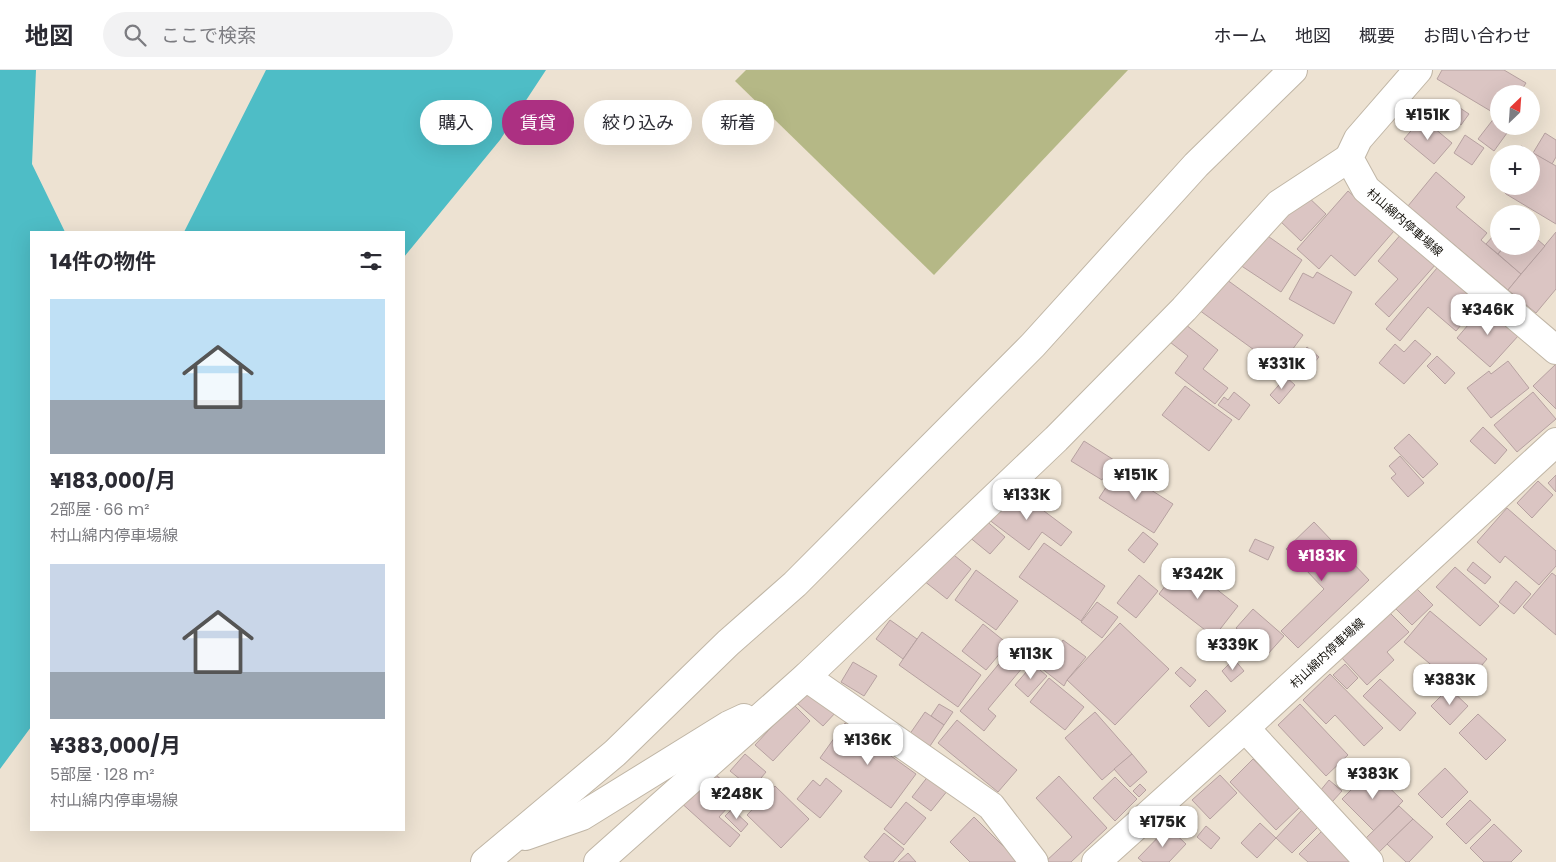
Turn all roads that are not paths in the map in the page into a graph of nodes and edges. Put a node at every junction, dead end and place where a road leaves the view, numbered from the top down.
1 (1293, 70) edge
2 (1418, 70) edge
3 (1349, 158) junction
4 (1556, 350) edge
5 (1556, 442) edge
6 (806, 677) junction
7 (777, 703) junction
8 (1244, 728) junction
9 (510, 841) junction
10 (485, 862) edge
11 (598, 862) edge
12 (1034, 862) edge
13 (1096, 862) edge
14 (1369, 862) edge

1 - 9 street
2 - 3 street
3 - 4 street, 村山綿内停車場線
3 - 6 street
5 - 8 street, 村山綿内停車場線
6 - 7 street
6 - 12 street
7 - 9 street
7 - 11 street
8 - 13 street, 村山綿内停車場線
8 - 14 street
9 - 10 street

